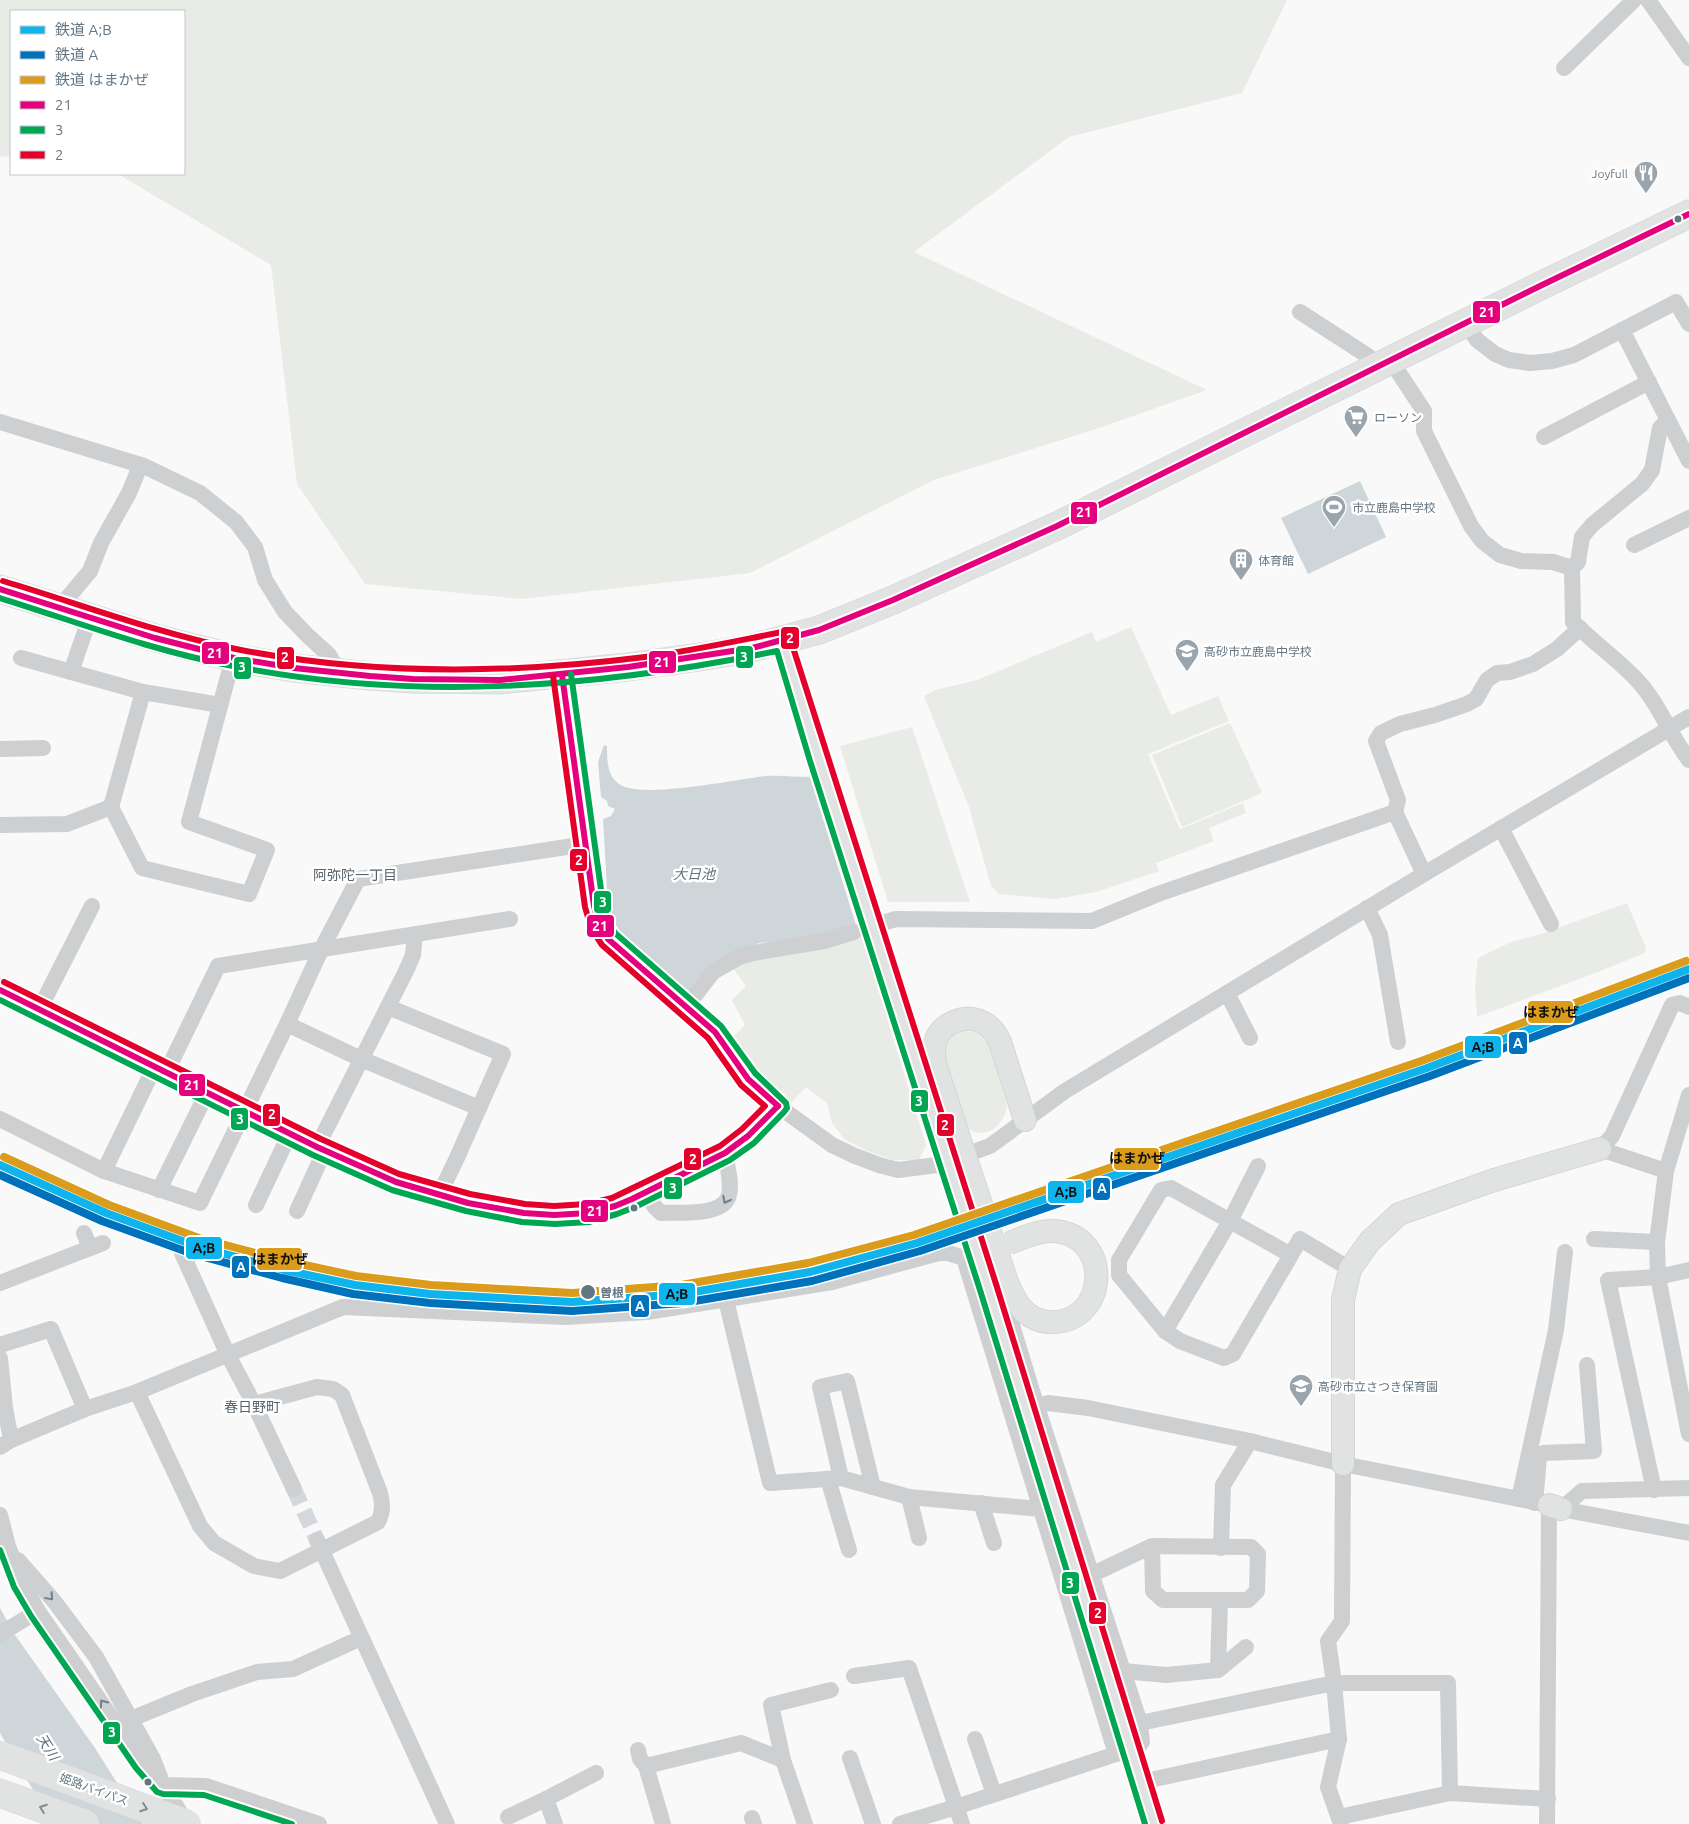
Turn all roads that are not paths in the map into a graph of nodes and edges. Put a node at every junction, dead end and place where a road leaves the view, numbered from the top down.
1 (1634, 0) edge
2 (1648, 0) edge
3 (1689, 58) edge
4 (1564, 68) dead end
5 (1689, 214) edge
6 (1300, 312) dead end
7 (1466, 323) junction
8 (1689, 324) edge
9 (1622, 330) junction
10 (1383, 365) junction
11 (1649, 382) junction
12 (1668, 420) junction
13 (0, 422) edge
14 (1544, 437) dead end
15 (1689, 461) edge
16 (140, 466) junction
17 (1689, 518) edge
18 (1634, 545) dead end
19 (1572, 568) junction
20 (0, 589) edge
21 (59, 608) junction
22 (90, 617) junction
23 (1580, 628) junction
24 (783, 640) junction
25 (230, 669) dead end
26 (71, 672) junction
27 (339, 672) junction
28 (562, 675) junction
29 (143, 692) junction
30 (220, 705) junction
31 (1689, 716) edge
32 (1668, 728) junction
33 (43, 748) dead end
34 (0, 749) edge
35 (1689, 760) edge
36 (111, 807) junction
37 (1395, 812) junction
38 (0, 825) edge
39 (1502, 828) junction
40 (586, 844) junction
41 (1424, 874) junction
42 (92, 906) dead end
43 (1367, 908) junction
44 (510, 919) dead end
45 (886, 922) dead end
46 (1550, 924) dead end
47 (854, 932) dead end
48 (415, 935) junction
49 (321, 950) junction
50 (0, 990) edge
51 (1227, 993) junction
52 (687, 1006) junction
53 (388, 1007) junction
54 (1689, 1007) edge
55 (39, 1010) junction
56 (288, 1024) junction
57 (1250, 1038) dead end
58 (1398, 1042) dead end
59 (361, 1060) junction
60 (161, 1070) junction
61 (207, 1093) junction
62 (1689, 1095) edge
63 (778, 1106) junction
64 (479, 1108) junction
65 (245, 1110) junction
66 (0, 1119) edge
67 (1025, 1120) junction
68 (290, 1133) junction
69 (321, 1148) junction
70 (1600, 1149) junction
71 (953, 1150) junction
72 (725, 1153) junction
73 (1258, 1166) dead end
74 (104, 1171) junction
75 (1666, 1171) junction
76 (159, 1190) junction
77 (648, 1192) junction
78 (439, 1195) junction
79 (256, 1205) dead end
80 (297, 1210) dead end
81 (1230, 1221) junction
82 (1594, 1239) dead end
83 (92, 1241) dead end
84 (1657, 1242) junction
85 (999, 1246) junction
86 (1565, 1252) dead end
87 (182, 1253) dead end
88 (1291, 1255) junction
89 (964, 1258) junction
90 (1350, 1268) junction
91 (1689, 1270) edge
92 (1658, 1277) junction
93 (0, 1283) edge
94 (726, 1300) junction
95 (1166, 1331) junction
96 (0, 1345) edge
97 (228, 1355) junction
98 (0, 1358) edge
99 (1586, 1365) dead end
100 (137, 1392) junction
101 (254, 1404) junction
102 (1037, 1407) junction
103 (85, 1409) junction
104 (1012, 1415) junction
105 (1689, 1434) edge
106 (1250, 1441) junction
107 (6, 1443) edge
108 (1343, 1464) junction
109 (835, 1479) junction
110 (873, 1487) junction
111 (1689, 1488) edge
112 (294, 1489) tunnel mouth
113 (1654, 1490) junction
114 (909, 1497) junction
115 (981, 1504) junction
116 (1541, 1504) junction
117 (1041, 1509) junction
118 (0, 1515) edge
119 (1689, 1533) edge
120 (919, 1538) dead end
121 (994, 1544) dead end
122 (319, 1545) junction
123 (8, 1546) junction
124 (1152, 1546) junction
125 (1221, 1548) junction
126 (850, 1550) dead end
127 (1091, 1575) junction
128 (1220, 1601) junction
129 (38, 1611) junction
130 (0, 1634) edge
131 (361, 1638) junction
132 (1246, 1647) dead end
133 (1218, 1670) junction
134 (1123, 1671) junction
135 (854, 1678) dead end
136 (1334, 1683) junction
137 (831, 1690) dead end
138 (131, 1719) junction
139 (1140, 1723) junction
140 (975, 1739) dead end
141 (1339, 1740) junction
142 (638, 1750) dead end
143 (1123, 1752) junction
144 (0, 1755) edge
145 (850, 1758) dead end
146 (783, 1760) junction
147 (646, 1766) junction
148 (596, 1773) dead end
149 (1141, 1782) junction
150 (163, 1785) junction
151 (0, 1793) edge
152 (1450, 1793) junction
153 (994, 1794) junction
154 (546, 1799) junction
155 (1548, 1799) junction
156 (956, 1807) junction
157 (508, 1817) dead end
158 (1340, 1820) edge
159 (185, 1823) edge
160 (85, 1824) edge
161 (317, 1824) edge
162 (447, 1824) edge
163 (555, 1824) edge
164 (663, 1824) edge
165 (805, 1824) edge
166 (873, 1824) edge
167 (900, 1824) edge
168 (962, 1824) edge
169 (1154, 1824) edge
170 (1547, 1824) edge

1 - 4 street
2 - 3 street
5 - 7 highway
6 - 10 street
7 - 9 street
7 - 10 highway
8 - 9 street
9 - 11 street
10 - 19 street
10 - 24 highway
11 - 12 street
11 - 14 street
12 - 15 street
12 - 19 street
13 - 16 street
16 - 21 street
16 - 27 street
17 - 18 street
19 - 23 street
20 - 21 highway
21 - 22 highway
22 - 26 street
22 - 27 highway
23 - 32 street
23 - 37 street
24 - 28 highway
24 - 71 main road
25 - 30 street
26 - 29 street
26 - 29 street
27 - 28 highway
28 - 40 main road
29 - 30 street
29 - 36 street
30 - 36 street
31 - 32 street
32 - 35 street
32 - 39 street
33 - 34 street
36 - 38 street
37 - 41 street
37 - 45 street
39 - 41 street
39 - 46 street
40 - 49 street
40 - 52 main road
41 - 43 street
42 - 55 street
43 - 51 street
43 - 58 street
44 - 48 street
47 - 52 street
48 - 49 street
48 - 53 street
49 - 56 street
49 - 60 street
50 - 55 main road
51 - 57 street
51 - 67 street
52 - 63 main road
53 - 59 street
53 - 64 street
54 - 70 street
55 - 60 main road
56 - 59 street
56 - 65 street
59 - 64 street
59 - 69 street
60 - 61 street
60 - 74 street
61 - 65 street
61 - 76 street
62 - 75 street
63 - 67 street
63 - 72 main road
64 - 78 street
65 - 68 street
65 - 76 street
66 - 74 street
67 - 71 main road
68 - 69 street
68 - 79 street
69 - 78 street
69 - 80 street
70 - 75 street
70 - 90 main road
71 - 85 main road, bridge
71 - 143 main road, bridge
72 - 77 main road
72 -> 77 street
73 - 81 street
74 - 76 street
75 - 84 street
77 - 78 street
81 - 88 street
81 - 95 street
81 - 95 street
82 - 84 street
83 - 93 street
84 - 92 street
85 - 89 main road
85 - 102 street
86 - 116 street
87 - 97 street
88 - 90 street
88 - 95 street
89 - 94 street
89 - 104 street
90 - 108 main road
91 - 92 street
92 - 105 street
92 - 113 street
94 - 97 street
94 - 109 street
96 - 103 street
97 - 100 street
97 - 101 street
98 - 107 street
99 - 116 street
100 - 103 street
100 - 122 street
101 - 112 street
101 - 122 street
102 - 104 street
102 - 106 street
102 - 127 street
103 - 107 street
104 - 117 street
106 - 108 street
106 - 125 street
108 - 116 street
108 - 136 street
109 - 110 street
109 - 110 street
109 - 126 street
110 - 114 street
111 - 113 street
113 - 116 street
114 - 115 street
114 - 120 street
115 - 117 street
115 - 121 street
116 - 119 street
116 - 155 street
117 - 143 street
118 - 123 street
122 - 131 street
123 - 129 street
123 -> 138 street
124 - 125 street
124 - 127 street
124 - 128 street
125 - 128 street
127 - 134 street
128 - 133 street
129 - 130 street
150 -> 129 street
131 - 138 street
131 - 162 street
132 - 133 street
133 - 134 street
134 - 139 street
135 - 156 street
136 - 139 street
136 - 141 street
136 - 152 street
137 - 146 street
138 - 150 street
139 - 143 street
140 - 153 street
141 - 149 street
141 - 158 street
142 - 147 street
143 - 149 main road
143 - 153 street
144 -> 159 highway, 姫路バイパス, bridge
145 - 166 street
146 - 147 street
146 - 165 street
147 - 164 street
148 - 154 street
149 - 169 main road
150 - 159 street
150 - 161 street
160 -> 151 highway
152 - 155 street
152 - 158 street
153 - 156 street
154 - 157 street
154 - 163 street
155 - 170 street
156 - 167 street
156 - 168 street

